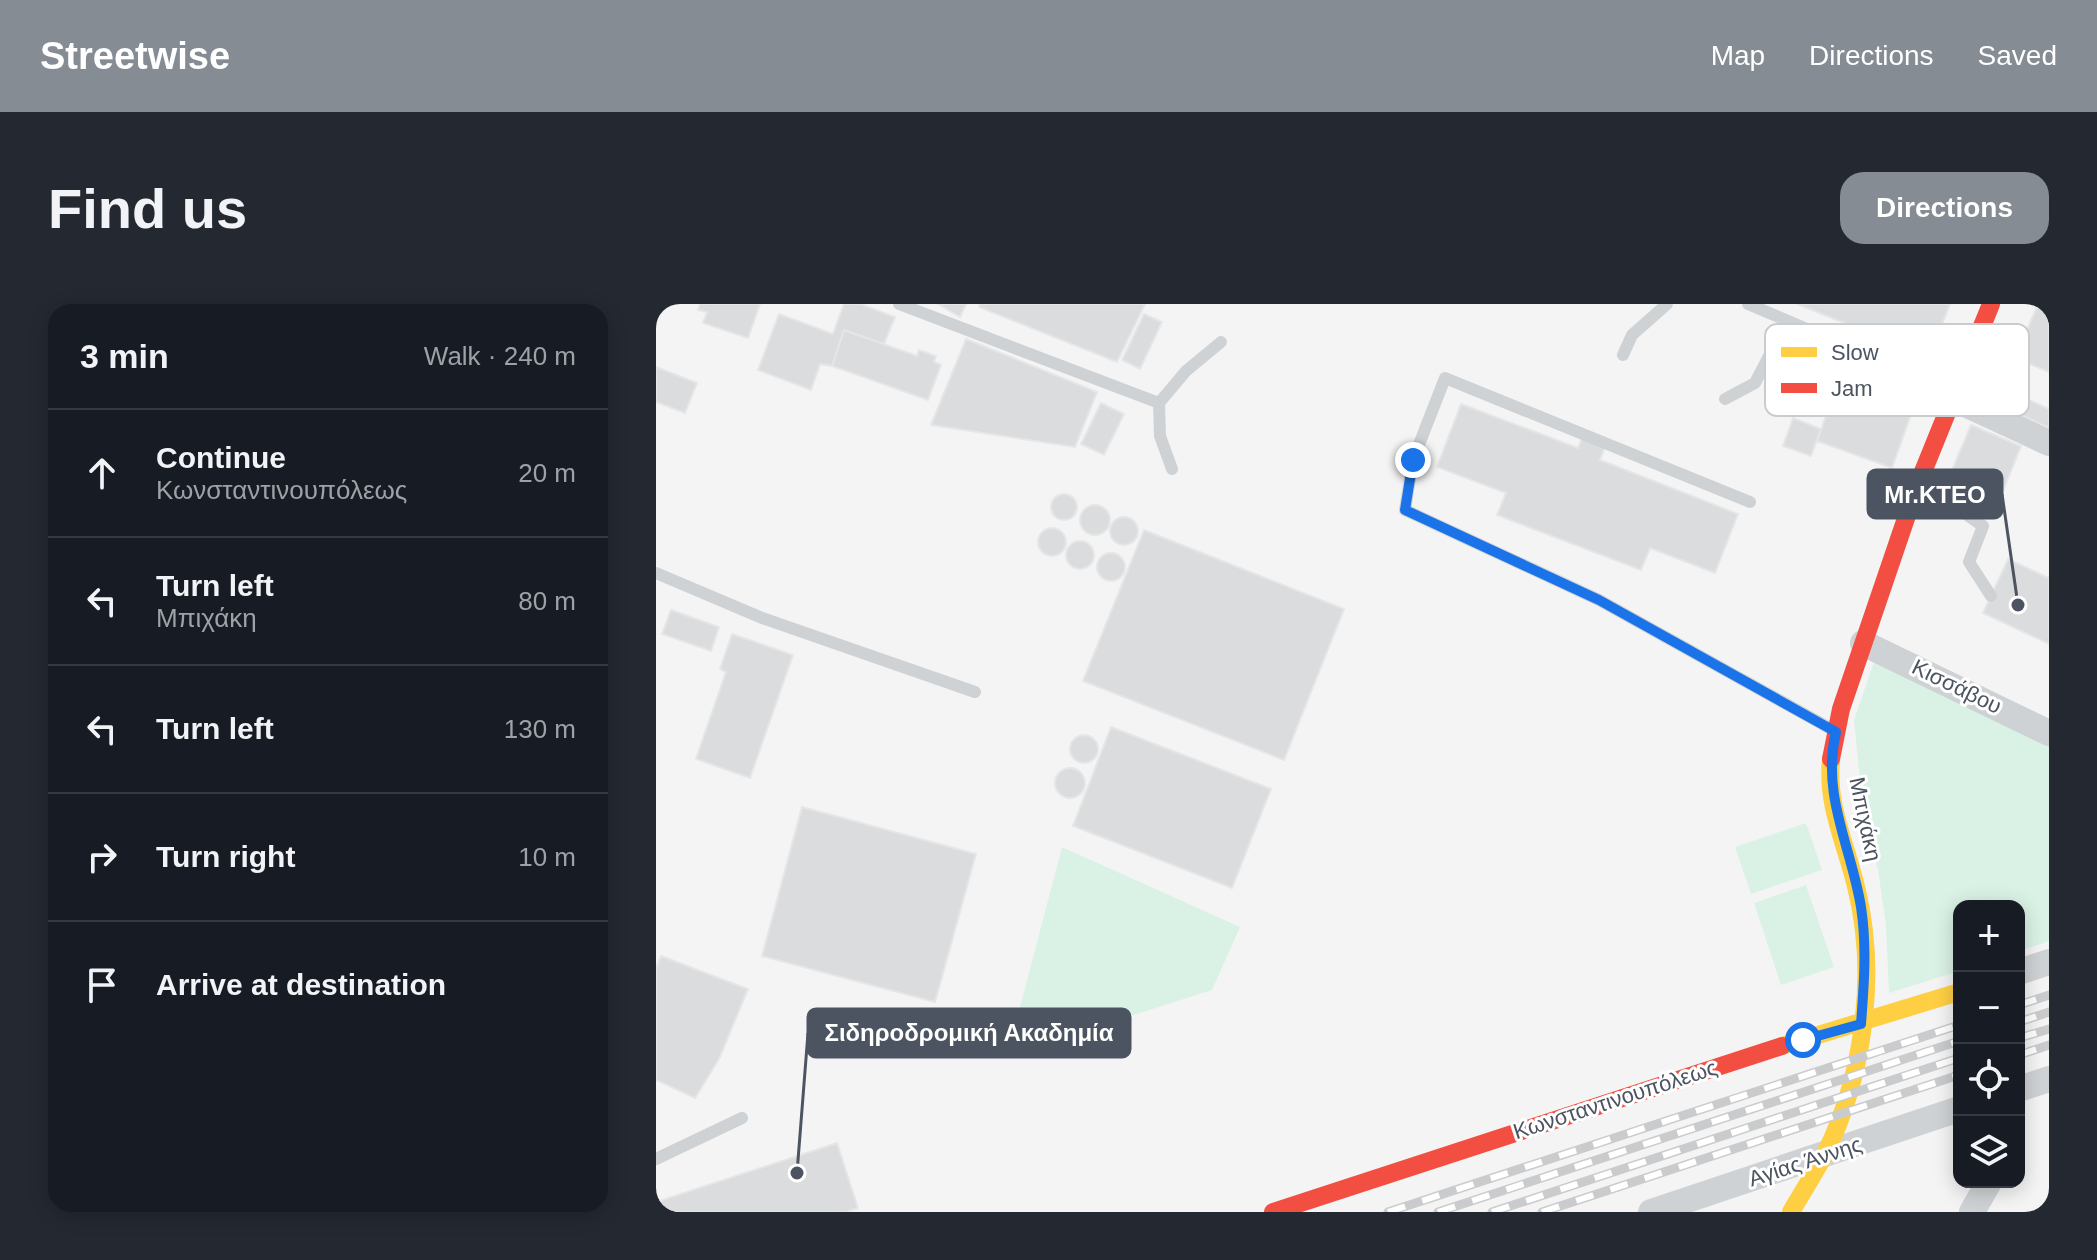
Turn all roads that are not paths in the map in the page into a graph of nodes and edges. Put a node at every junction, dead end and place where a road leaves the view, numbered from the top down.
1 (899, 304) edge
2 (1667, 304) edge
3 (1748, 304) edge
4 (1991, 304) edge
5 (1787, 321) junction
6 (1785, 324) edge
7 (1794, 324) edge
8 (1983, 324) edge
9 (1221, 342) dead end
10 (1623, 355) dead end
11 (1765, 364) edge
12 (1725, 399) dead end
13 (1159, 403) junction
14 (1945, 416) edge
15 (1995, 416) edge
16 (2049, 443) edge
17 (1172, 469) dead end
18 (1916, 489) junction
19 (1750, 502) dead end
20 (656, 573) edge
21 (1991, 596) dead end
22 (1863, 643) junction
23 (975, 692) dead end
24 (1836, 732) junction
25 (2049, 733) edge
26 (2049, 962) edge
27 (2025, 970) edge
28 (1953, 994) edge
29 (1861, 1024) junction
30 (2049, 1079) edge
31 (2025, 1089) edge
32 (1953, 1111) edge
33 (742, 1118) dead end
34 (1825, 1154) junction
35 (656, 1159) edge
36 (1986, 1188) edge
37 (1663, 1210) edge
38 (1273, 1212) edge
39 (1791, 1212) edge
40 (1972, 1212) edge

1 - 13 lane
2 - 10 lane
3 - 5 lane
4 - 8 street, Μπιχάκη
5 - 6 lane
5 - 7 lane
9 - 13 lane
11 - 12 lane
13 - 17 lane
14 - 18 street, Μπιχάκη
15 - 16 street
18 - 21 lane
18 - 22 street, Μπιχάκη
19 - 24 lane
20 - 23 lane
22 - 24 street, Μπιχάκη
22 - 25 street, Κισσάβου
24 - 29 street, Μπιχάκη
26 - 27 street
28 - 29 street, Κωνσταντινουπόλεως
29 - 34 street, Μπιχάκη
29 - 38 street, Κωνσταντινουπόλεως
30 - 31 street
32 - 34 street, Αγίας Άννης
33 - 35 lane
34 - 37 street, Αγίας Άννης
34 - 39 street, Μπιχάκη
36 - 40 street

